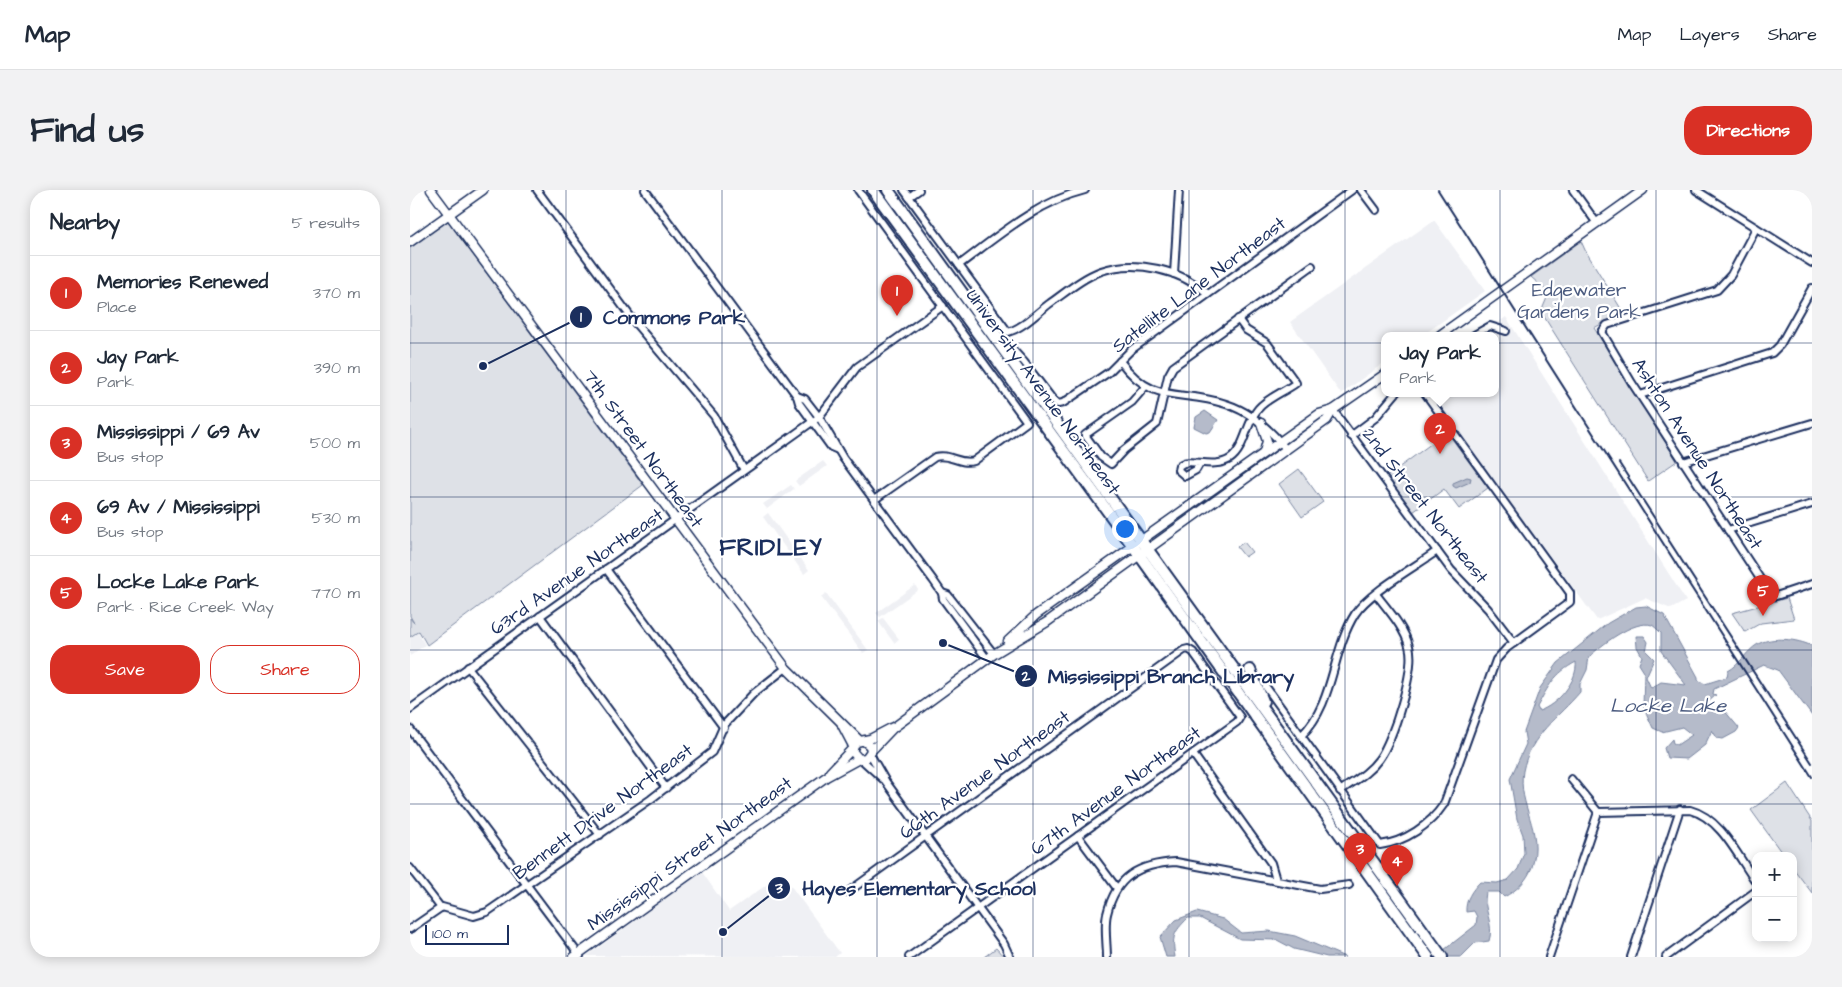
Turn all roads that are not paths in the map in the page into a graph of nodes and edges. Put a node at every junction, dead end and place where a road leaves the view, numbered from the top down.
1 (431, 190) edge
2 (484, 190) edge
3 (537, 190) edge
4 (645, 190) edge
5 (858, 190) edge
6 (873, 190) edge
7 (888, 190) edge
8 (904, 190) edge
9 (919, 190) edge
10 (1085, 190) edge
11 (1179, 190) edge
12 (1352, 190) edge
13 (1361, 190) edge
14 (1573, 190) edge
15 (1642, 190) edge
16 (1696, 190) edge
17 (909, 197) junction
18 (1376, 210) dead end
19 (449, 214) junction
20 (1596, 222) junction
21 (1756, 228) junction
22 (410, 242) edge
23 (1812, 264) edge
24 (959, 265) junction
25 (1312, 266) dead end
26 (1174, 274) junction
27 (1812, 288) edge
28 (1208, 294) junction
29 (943, 306) junction
30 (981, 317) junction
31 (1238, 319) junction
32 (1506, 331) dead end
33 (1444, 332) edge
34 (1478, 332) edge
35 (1120, 361) junction
36 (1381, 377) edge
37 (1145, 387) junction
38 (1164, 393) junction
39 (1640, 395) junction
40 (798, 396) junction
41 (1392, 397) edge
42 (1428, 397) edge
43 (1333, 410) junction
44 (819, 417) junction
45 (1253, 417) junction
46 (813, 421) junction
47 (1261, 423) junction
48 (1812, 423) edge
49 (1351, 436) junction
50 (1280, 441) junction
51 (1286, 449) junction
52 (838, 450) junction
53 (1263, 453) junction
54 (1684, 462) junction
55 (1200, 463) dead end
56 (744, 470) junction
57 (874, 500) junction
58 (1812, 504) edge
59 (675, 520) junction
60 (1728, 530) junction
61 (1142, 539) junction
62 (1133, 546) junction
63 (1149, 549) junction
64 (1437, 551) junction
65 (1139, 555) junction
66 (606, 569) junction
67 (1812, 584) edge
68 (1376, 594) junction
69 (540, 616) junction
70 (1514, 643) junction
71 (991, 657) junction
72 (468, 667) junction
73 (786, 668) junction
74 (1250, 670) dead end
75 (1266, 687) dead end
76 (410, 709) edge
77 (1240, 717) joint
78 (1270, 718) junction
79 (838, 719) junction
80 (724, 728) junction
81 (893, 728) junction
82 (410, 729) edge
83 (1301, 736) junction
84 (862, 741) junction
85 (852, 747) junction
86 (870, 753) junction
87 (1193, 754) junction
88 (860, 759) junction
89 (826, 777) junction
90 (1571, 779) dead end
91 (886, 782) junction
92 (666, 788) junction
93 (1340, 791) junction
94 (1680, 810) junction
95 (1598, 812) junction
96 (600, 835) junction
97 (1078, 836) junction
98 (925, 837) junction
99 (410, 868) edge
100 (1752, 876) edge
101 (1276, 880) junction
102 (1349, 884) dead end
103 (526, 886) junction
104 (1116, 887) junction
105 (848, 892) dead end
106 (1752, 894) edge
107 (441, 908) junction
108 (978, 908) junction
109 (410, 929) edge
110 (577, 956) edge
111 (909, 957) edge
112 (1010, 957) edge
113 (1107, 957) edge
114 (1428, 957) edge
115 (1442, 957) edge
116 (1549, 957) edge
117 (1631, 957) edge
118 (1666, 957) edge

1 - 19 street, 7th Street Northeast
2 - 19 street
3 - 56 street
4 - 40 street
5 - 29 street
6 - 62 main road, University Avenue Northeast
7 - 30 main road, University Avenue Northeast
8 - 17 street
9 - 17 street
10 - 24 street
11 - 26 street
12 - 28 street, Satellite Lane Northeast
13 - 18 street
14 - 20 street
15 - 20 street
16 - 21 street
17 - 24 street
19 - 22 street
19 - 59 street, 7th Street Northeast
20 - 33 street
21 - 23 street
21 - 39 street, Ashton Avenue Northeast
24 - 26 street
25 - 31 street
26 - 28 street
27 - 39 street
28 - 35 street, Satellite Lane Northeast
29 - 44 street, 63rd Avenue Northeast
29 - 57 street
30 - 35 street, Satellite Lane Northeast
30 - 61 main road, University Avenue Northeast
31 - 38 street
31 - 45 street
32 - 34 street
35 - 37 street
36 - 43 street
37 - 38 street
37 - 38 street
38 - 45 street
39 - 54 street, Ashton Avenue Northeast
40 - 44 street
40 - 46 street
41 - 49 street
42 - 70 street
43 - 49 street, 2nd Street Northeast
43 - 50 street
43 - 51 street
44 - 46 street, 63rd Avenue Northeast
44 - 52 street
45 - 47 street
45 - 55 street
46 - 52 street
46 - 56 street, 63rd Avenue Northeast
47 - 50 street
47 - 53 street
48 - 54 street
49 - 64 street, 2nd Street Northeast
50 - 51 street
50 - 53 street
51 - 63 street
52 - 57 street
53 - 61 street
54 - 60 street, Ashton Avenue Northeast
56 - 59 street, 63rd Avenue Northeast
57 - 71 street
58 - 60 street
59 - 66 street, 63rd Avenue Northeast
59 - 73 street, 7th Street Northeast
60 - 67 street, Ashton Avenue Northeast
61 - 62 street
61 - 63 main road, University Avenue Northeast
62 - 65 main road, University Avenue Northeast
62 - 71 street
63 - 65 street
63 - 78 main road, University Avenue Northeast
64 - 68 street
64 - 70 street, 2nd Street Northeast
65 - 71 street
65 - 114 main road, University Avenue Northeast
66 - 69 street, 63rd Avenue Northeast
66 - 80 street
68 - 83 street
68 - 93 street
69 - 72 street, 63rd Avenue Northeast
69 - 92 street
70 - 93 street
71 - 81 street
72 - 76 street, 63rd Avenue Northeast
72 - 96 street
73 - 79 street, 7th Street Northeast
73 - 80 street, Bennett Drive Northeast
74 - 78 main road
75 - 83 street
77 - 87 street, 67th Avenue Northeast
77 - 98 street, 66th Avenue Northeast
78 - 115 main road, University Avenue Northeast
79 - 84 street, 7th Street Northeast
79 - 85 street, 7th Street Northeast
80 - 92 street, Bennett Drive Northeast
81 - 84 street
81 - 86 street
82 - 103 street
83 - 93 street
84 - 85 street
84 - 86 street
85 - 88 street
85 - 89 street, Mississippi Street Northeast
86 - 88 street
86 - 91 street
87 - 97 street, 67th Avenue Northeast
87 - 101 street
88 - 89 street, Mississippi Street Northeast
88 - 91 street
89 - 110 street, Mississippi Street Northeast
90 - 95 street
91 - 98 street
92 - 96 street, Bennett Drive Northeast
94 - 95 street
94 - 100 street
94 - 117 street
95 - 116 street
96 - 103 street, Bennett Drive Northeast
97 - 104 street
97 - 108 street, 67th Avenue Northeast
98 - 105 street, 66th Avenue Northeast
98 - 108 street
99 - 107 street
101 - 102 street
101 - 104 street
103 - 107 street, Bennett Drive Northeast
103 - 110 street
104 - 113 street
106 - 118 street
107 - 109 street
108 - 111 street, 67th Avenue Northeast
108 - 112 street

